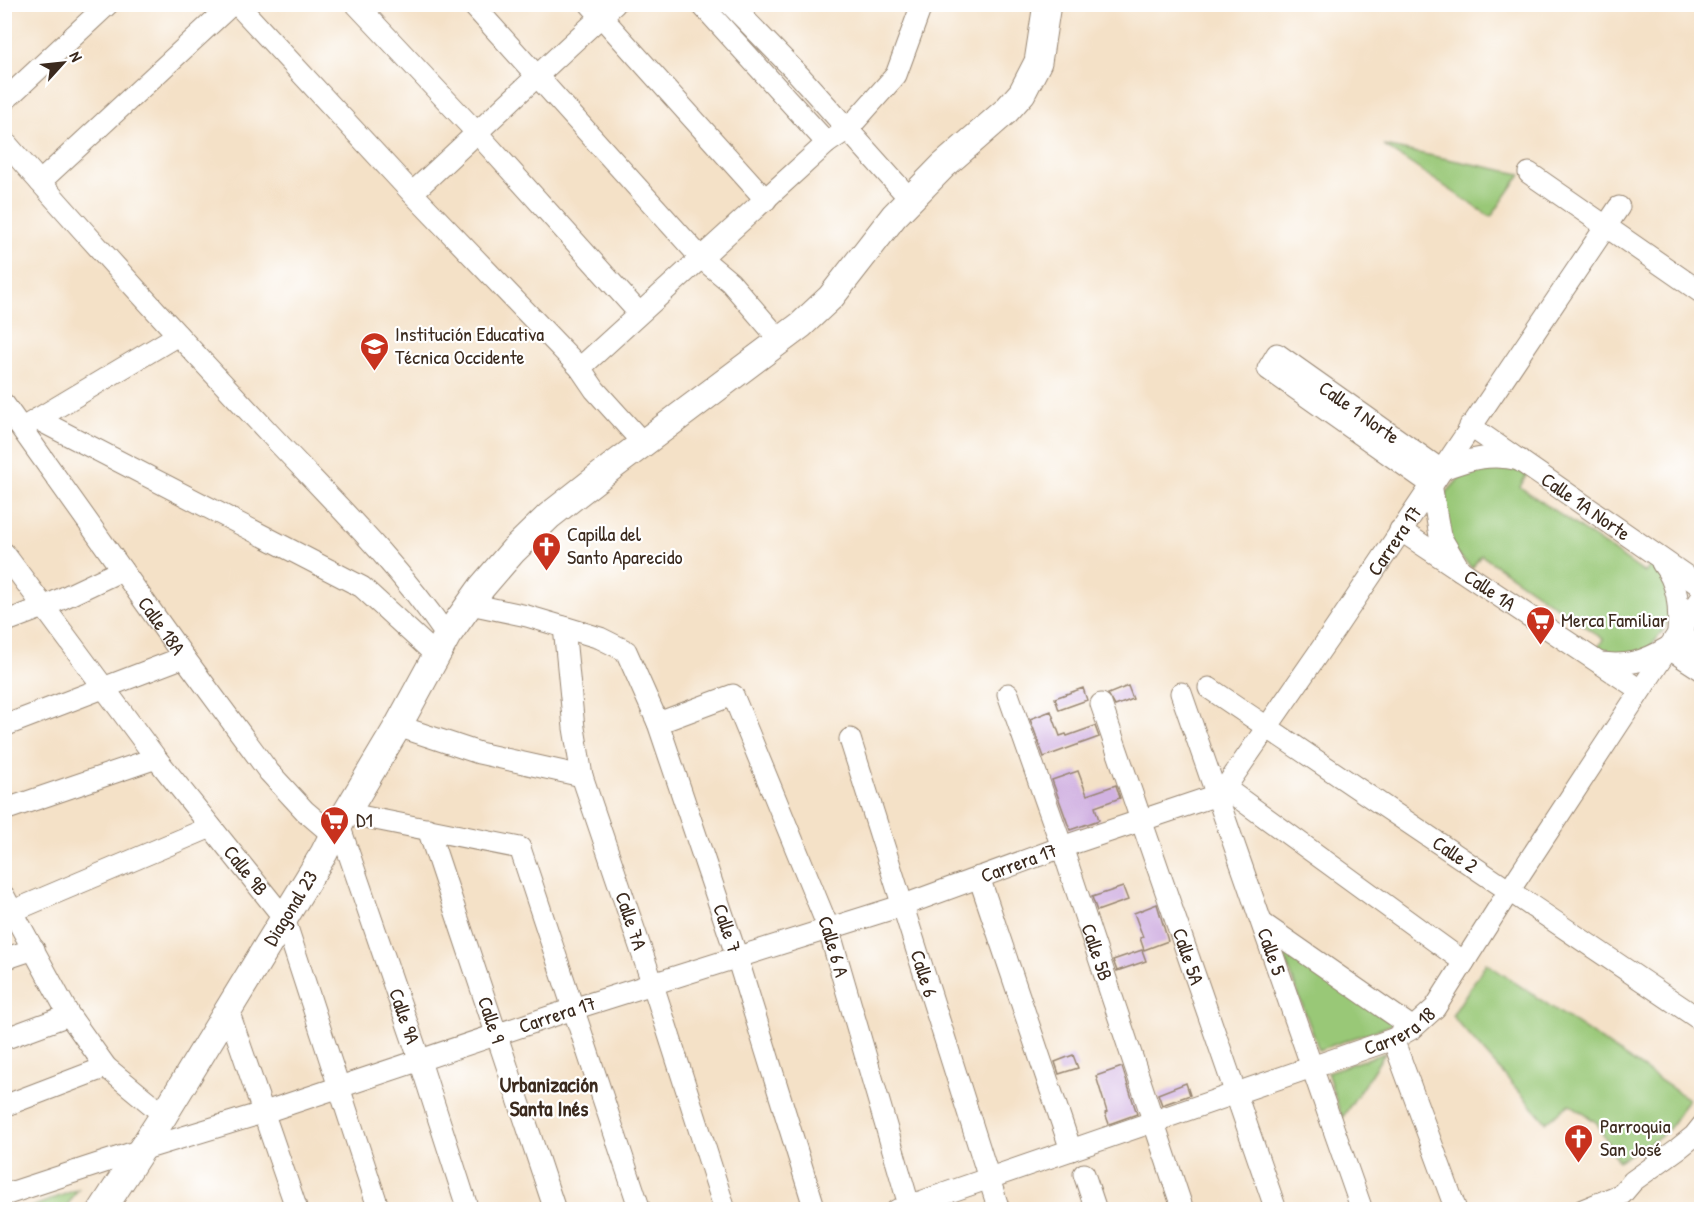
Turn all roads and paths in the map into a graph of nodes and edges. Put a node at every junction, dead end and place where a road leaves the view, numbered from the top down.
1 (108, 4) edge
2 (232, 4) edge
3 (237, 4) edge
4 (356, 4) edge
5 (472, 4) edge
6 (701, 4) edge
7 (730, 4) edge
8 (922, 4) edge
9 (1047, 4) edge
10 (602, 9) edge
11 (537, 75) junction
12 (4, 101) edge
13 (848, 129) junction
14 (477, 133) junction
15 (4, 141) edge
16 (827, 143) junction
17 (1529, 173) dead end
18 (40, 182) junction
19 (412, 193) junction
20 (910, 199) junction
21 (766, 200) junction
22 (1619, 207) dead end
23 (1605, 227) junction
24 (700, 257) junction
25 (1701, 293) edge
26 (639, 313) junction
27 (178, 335) junction
28 (780, 340) junction
29 (1272, 361) dead end
30 (580, 368) junction
31 (4, 404) edge
32 (29, 424) junction
33 (1470, 426) junction
34 (642, 442) junction
35 (1520, 460) junction
36 (1436, 477) junction
37 (1400, 530) junction
38 (4, 553) edge
39 (1655, 554) junction
40 (122, 570) junction
41 (1460, 570) junction
42 (1701, 587) edge
43 (1701, 597) edge
44 (470, 604) junction
45 (44, 607) junction
46 (4, 622) edge
47 (564, 627) junction
48 (1673, 640) junction
49 (442, 646) junction
50 (1701, 648) edge
51 (184, 657) junction
52 (1599, 663) junction
53 (1701, 670) edge
54 (106, 688) junction
55 (1209, 688) dead end
56 (1640, 690) junction
57 (1182, 693) dead end
58 (1008, 694) dead end
59 (1101, 704) dead end
60 (658, 723) junction
61 (4, 726) edge
62 (398, 726) junction
63 (1267, 728) junction
64 (850, 739) dead end
65 (156, 758) junction
66 (582, 776) junction
67 (1221, 792) junction
68 (4, 810) edge
69 (1141, 822) junction
70 (339, 824) junction
71 (211, 828) junction
72 (428, 829) junction
73 (1062, 847) junction
74 (979, 877) junction
75 (1509, 891) junction
76 (9, 904) edge
77 (904, 905) junction
78 (284, 918) junction
79 (1262, 923) junction
80 (828, 927) junction
81 (34, 949) junction
82 (737, 957) junction
83 (4, 959) edge
84 (1464, 962) junction
85 (653, 985) junction
86 (573, 1009) junction
87 (228, 1010) junction
88 (69, 1015) junction
89 (1701, 1021) edge
90 (1413, 1028) junction
91 (498, 1035) junction
92 (4, 1039) edge
93 (1393, 1039) junction
94 (420, 1060) junction
95 (106, 1067) junction
96 (1312, 1067) junction
97 (340, 1087) junction
98 (1235, 1094) junction
99 (4, 1106) edge
100 (262, 1113) junction
101 (164, 1115) junction
102 (1153, 1122) junction
103 (1701, 1126) edge
104 (141, 1150) junction
105 (1071, 1150) junction
106 (1084, 1174) dead end
107 (988, 1178) junction
108 (4, 1195) edge
109 (1625, 1202) edge
110 (903, 1207) edge
111 (102, 1209) edge
112 (297, 1209) edge
113 (379, 1209) edge
114 (468, 1209) edge
115 (555, 1209) edge
116 (640, 1209) edge
117 (725, 1209) edge
118 (814, 1209) edge
119 (999, 1209) edge
120 (1096, 1209) edge
121 (1184, 1209) edge
122 (1275, 1209) edge
123 (1362, 1209) edge
124 (1456, 1209) edge
125 (1583, 1209) edge

1 - 12 street
2 - 18 street
3 - 19 street
4 - 14 street
5 - 11 street
6 - 16 street
7 - 13 street
8 - 13 street
9 - 20 main road, Diagonal 23
10 - 11 street
10 - 21 street
11 - 14 street
11 - 24 street
13 - 16 street
13 - 20 street
14 - 19 street
14 - 26 street
15 - 18 street
16 - 21 street
17 - 23 street
18 - 27 street
19 - 30 street
20 - 28 main road, Diagonal 23
21 - 24 street
22 - 23 street, Carrera 17
23 - 25 street
23 - 33 street, Carrera 17
24 - 26 street
24 - 28 street
26 - 30 street
27 - 32 street
27 - 49 street
28 - 34 main road, Diagonal 23
29 - 36 street
30 - 34 street
31 - 32 street, Calle 18A
32 - 40 street, Calle 18A
32 - 49 street
33 - 35 street, Calle 1A Norte
33 - 36 street, Carrera 17
34 - 44 main road, Diagonal 23
35 - 36 street
35 - 39 street, Calle 1A Norte
36 - 37 street, Carrera 17
36 - 41 street
37 - 41 street, Calle 1A
37 - 63 street, Carrera 17
38 - 45 street, Calle 9B
39 - 42 street, Calle 1A Norte
39 - 48 street
40 - 45 street
40 - 51 street, Calle 18A
41 - 52 street, Calle 1A
43 - 48 street, Carrera 18
44 - 47 street
44 - 49 main road, Diagonal 23
45 - 46 street
45 - 54 street, Calle 9B
47 - 60 street, Calle 7
47 - 66 street, Calle 7A
48 - 50 street
48 - 52 street
48 - 53 street
48 - 56 street, Carrera 18
49 - 62 main road, Diagonal 23
51 - 54 street
51 - 70 street, Calle 18A
52 - 56 street, Calle 1A
54 - 61 street
54 - 65 street, Calle 9B
55 - 63 street, Calle 2
56 - 75 street, Carrera 18
57 - 67 street, Calle 5
58 - 73 street, Calle 5B
59 - 69 street, Calle 5A
60 - 80 street, Calle 6 A
60 - 82 street, Calle 7
62 - 66 street
62 - 70 main road, Diagonal 23
63 - 67 street, Carrera 17
63 - 75 street, Calle 2
64 - 77 street, Calle 6
65 - 68 street
65 - 71 street, Calle 9B
66 - 85 street, Calle 7A
67 - 69 street, Carrera 17
67 - 79 street, Calle 5
67 - 84 street
69 - 73 street, Carrera 17
69 - 98 street, Calle 5A
70 - 72 street
70 - 78 main road, Diagonal 23
70 - 94 street, Calle 9A
71 - 76 street
71 - 78 street, Calle 9B
72 - 86 street
72 - 91 street, Calle 9
73 - 74 street, Carrera 17
73 - 102 street, Calle 5B
74 - 77 street, Carrera 17
74 - 105 street
75 - 84 street, Carrera 18
75 - 89 street, Calle 2
76 - 81 street
77 - 80 street, Carrera 17
77 - 107 street, Calle 6
78 - 87 main road, Diagonal 23
78 - 97 street, Calle 9B
79 - 90 street
79 - 96 street, Calle 5
80 - 82 street, Carrera 17
80 - 110 street, Calle 6 A
81 - 83 street
81 - 88 street
82 - 85 street, Carrera 17
82 - 118 street, Calle 7
84 - 90 street, Carrera 18
85 - 86 street, Carrera 17
85 - 117 street, Calle 7A
86 - 91 street, Carrera 17
86 - 116 street
87 - 100 street
87 - 101 main road, Diagonal 23
88 - 92 street
88 - 95 street
90 - 93 street, Carrera 18
91 - 94 street, Carrera 17
91 - 115 street, Calle 9
93 - 96 street, Carrera 18
93 - 124 street
94 - 97 street, Carrera 17
94 - 114 street, Calle 9A
95 - 99 street
95 - 101 street
96 - 98 street, Carrera 18
96 - 123 street, Calle 5
97 - 100 street, Carrera 17
97 - 113 street, Calle 9B
98 - 102 street, Carrera 18
98 - 122 street, Calle 5A
100 - 104 street, Carrera 17
100 - 112 street
101 - 104 main road, Diagonal 23
102 - 105 street, Carrera 18
102 - 121 street, Calle 5B
103 - 109 street
104 - 108 street, Carrera 17
104 - 111 main road, Diagonal 23
105 - 107 street, Carrera 18
106 - 120 street
107 - 110 street, Carrera 18
107 - 119 street, Calle 6
109 - 125 street

